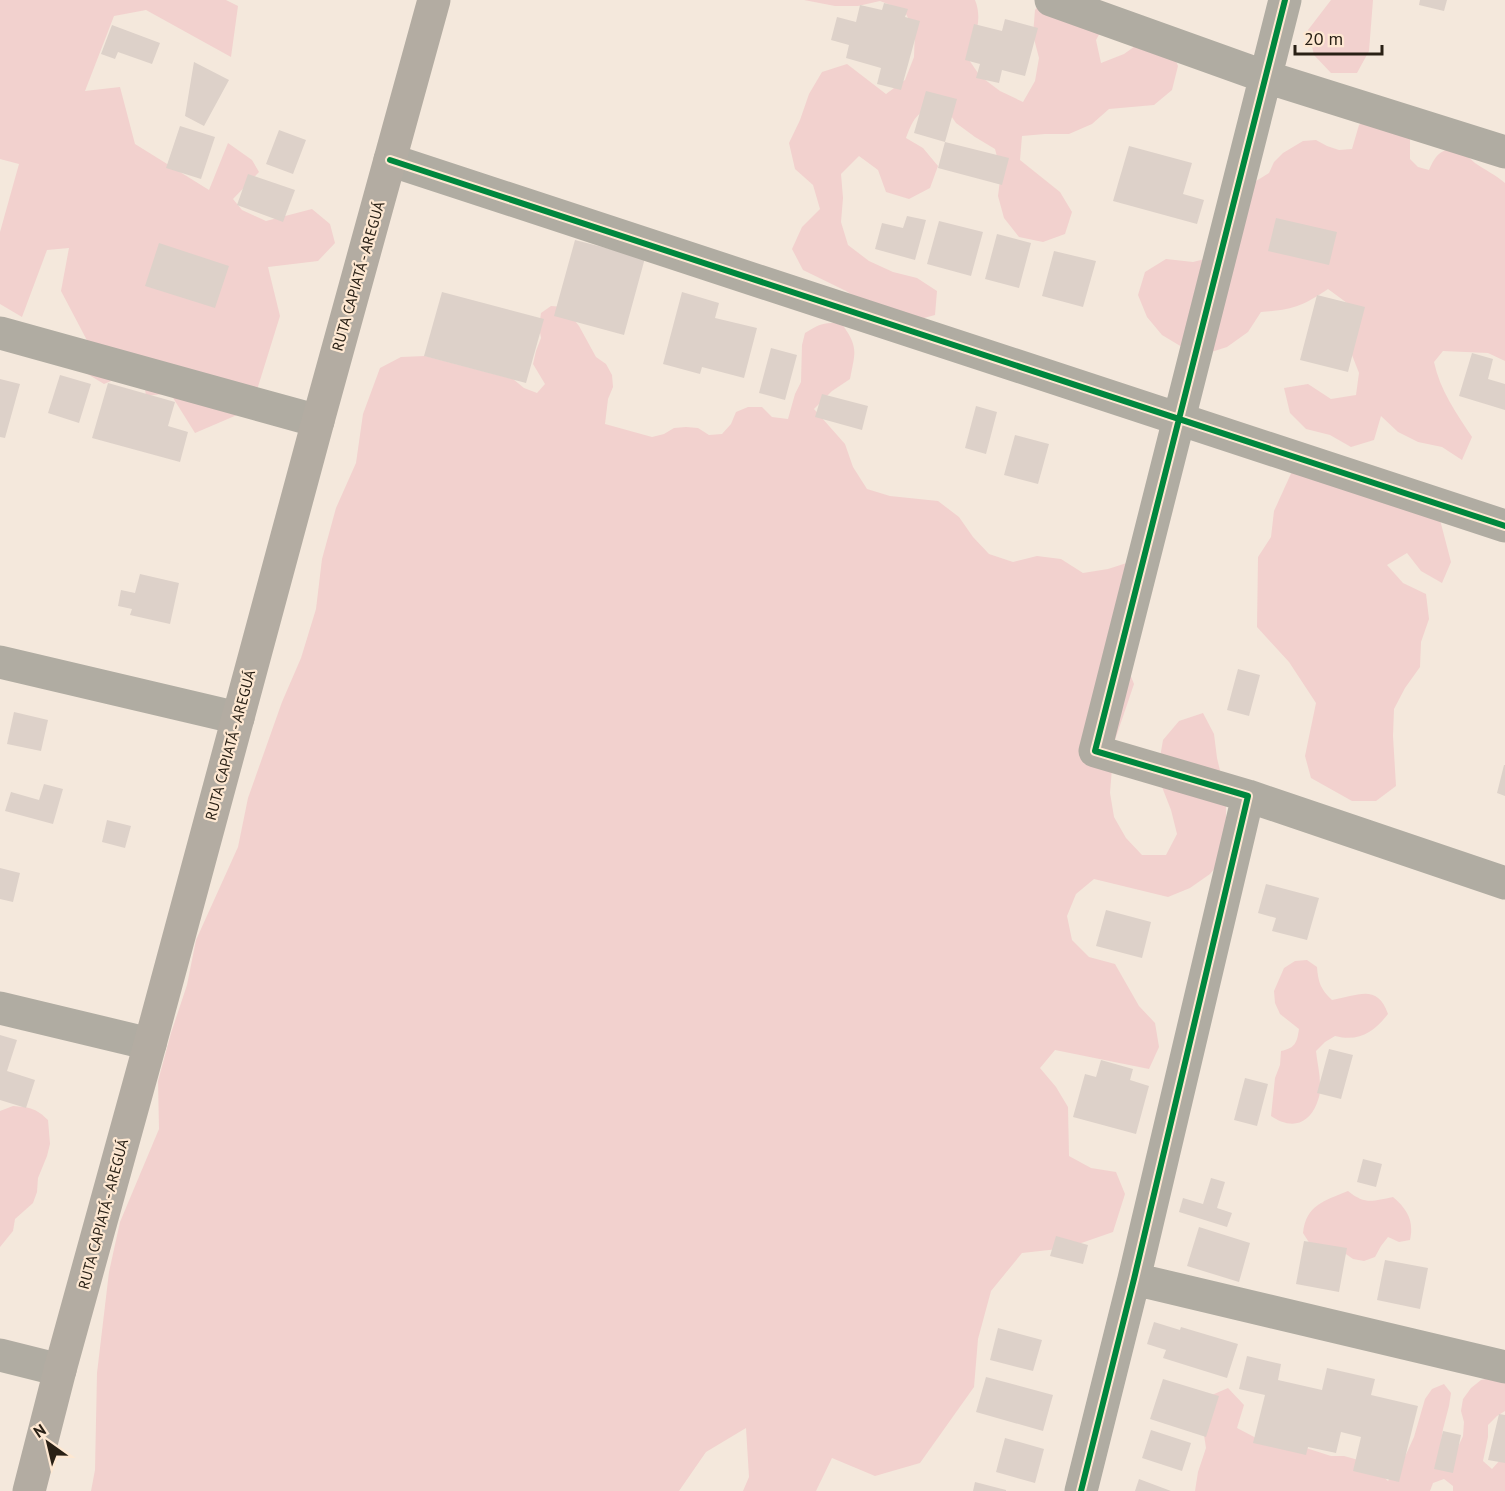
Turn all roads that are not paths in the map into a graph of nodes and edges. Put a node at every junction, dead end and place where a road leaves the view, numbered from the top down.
1 (434, 0) edge
2 (1050, 0) edge
3 (1285, 0) edge
4 (1266, 77) junction
5 (1505, 153) edge
6 (390, 160) junction
7 (0, 333) edge
8 (1179, 419) junction
9 (318, 421) junction
10 (1505, 526) edge
11 (0, 662) edge
12 (238, 718) junction
13 (1248, 796) junction
14 (1505, 883) edge
15 (0, 1008) edge
16 (150, 1044) junction
17 (1134, 1279) junction
18 (0, 1355) edge
19 (1505, 1366) edge
20 (60, 1370) junction
21 (28, 1491) edge
22 (1081, 1491) edge

1 - 6 main road, RUTA CAPIATÁ - AREGUÁ
2 - 4 street
3 - 4 street
4 - 5 street
4 - 8 street
6 - 8 street
6 - 9 main road, RUTA CAPIATÁ - AREGUÁ
7 - 9 street
8 - 10 street
8 - 13 street
9 - 12 main road, RUTA CAPIATÁ - AREGUÁ
11 - 12 street
12 - 16 main road, RUTA CAPIATÁ - AREGUÁ
13 - 14 street
13 - 17 street
15 - 16 street
16 - 20 main road, RUTA CAPIATÁ - AREGUÁ
17 - 19 street
17 - 22 street
18 - 20 street
20 - 21 main road, RUTA CAPIATÁ - AREGUÁ

